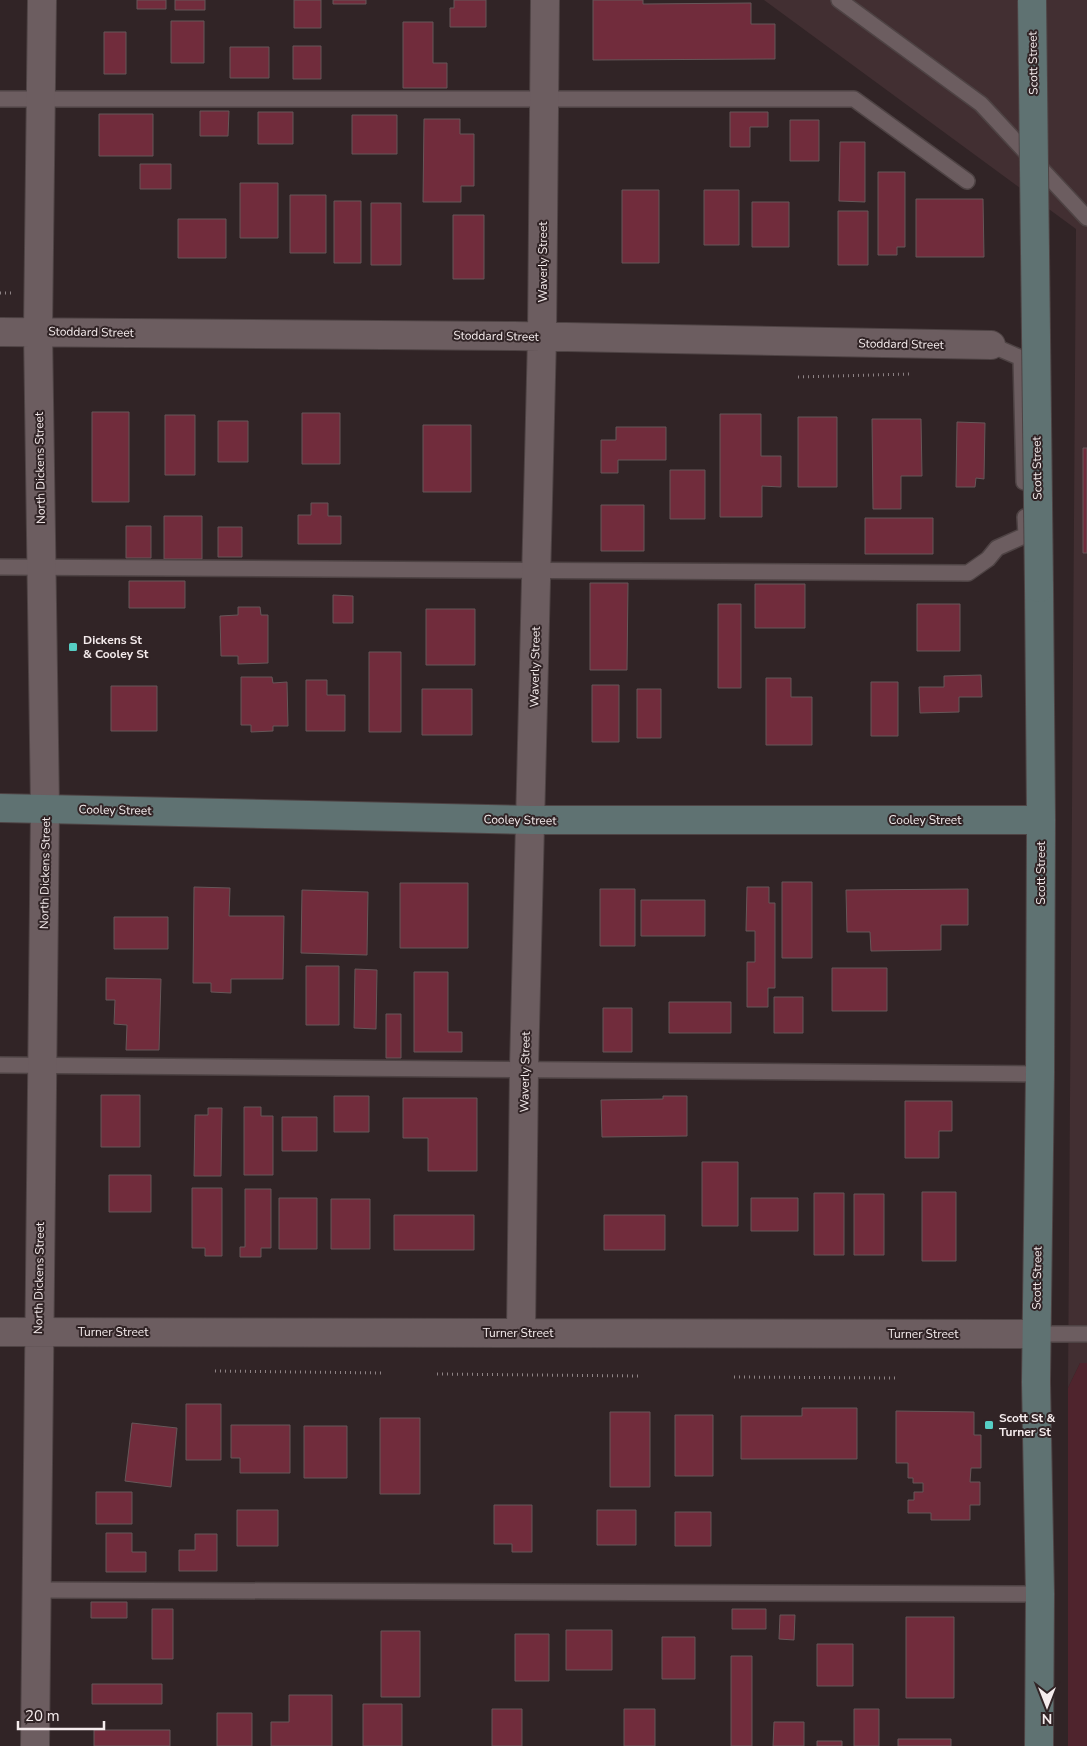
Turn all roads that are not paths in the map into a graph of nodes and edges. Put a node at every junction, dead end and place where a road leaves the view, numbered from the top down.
1 (42, 0) edge
2 (544, 0) edge
3 (839, 0) edge
4 (1032, 0) edge
5 (41, 98) junction
6 (0, 99) edge
7 (543, 100) junction
8 (967, 181) dead end
9 (1087, 218) edge
10 (0, 332) edge
11 (38, 332) junction
12 (542, 337) junction
13 (991, 345) joint
14 (0, 567) edge
15 (42, 567) junction
16 (538, 571) junction
17 (0, 808) edge
18 (46, 808) junction
19 (532, 820) junction
20 (1041, 820) junction
21 (0, 1064) edge
22 (42, 1064) junction
23 (524, 1068) junction
24 (1040, 1074) junction
25 (0, 1332) edge
26 (38, 1332) junction
27 (521, 1333) junction
28 (1036, 1334) junction
29 (1087, 1334) edge
30 (36, 1590) junction
31 (1040, 1594) junction
32 (35, 1746) edge
33 (1039, 1746) edge

1 - 5 street, North Dickens Street
2 - 7 street, Waverly Street
3 - 9 lane
4 - 20 street, Scott Street, bridge
5 - 6 lane
5 - 7 lane
5 - 11 street, North Dickens Street
7 - 8 lane
7 - 12 street, Waverly Street
10 - 11 street, Stoddard Street
11 - 12 street, Stoddard Street
11 - 15 street, North Dickens Street
12 - 13 street, Stoddard Street
12 - 16 street, Waverly Street
13 - 16 lane
14 - 15 lane
15 - 16 lane
15 - 18 street, North Dickens Street
16 - 19 street, Waverly Street
17 - 18 street, Cooley Street
18 - 19 street, Cooley Street
18 - 22 street, North Dickens Street
19 - 20 street, Cooley Street
19 - 23 street, Waverly Street
20 - 24 street, Scott Street
21 - 22 lane
22 - 23 lane
22 - 26 street, North Dickens Street
23 - 24 lane
23 - 27 street, Waverly Street
24 - 28 street, Scott Street
25 - 26 street, Turner Street
26 - 27 street, Turner Street
26 - 30 street, North Dickens Street
27 - 28 street, Turner Street
28 - 29 lane
28 - 31 street, Scott Street
30 - 31 lane
30 - 32 street, North Dickens Street
31 - 33 street, Scott Street

